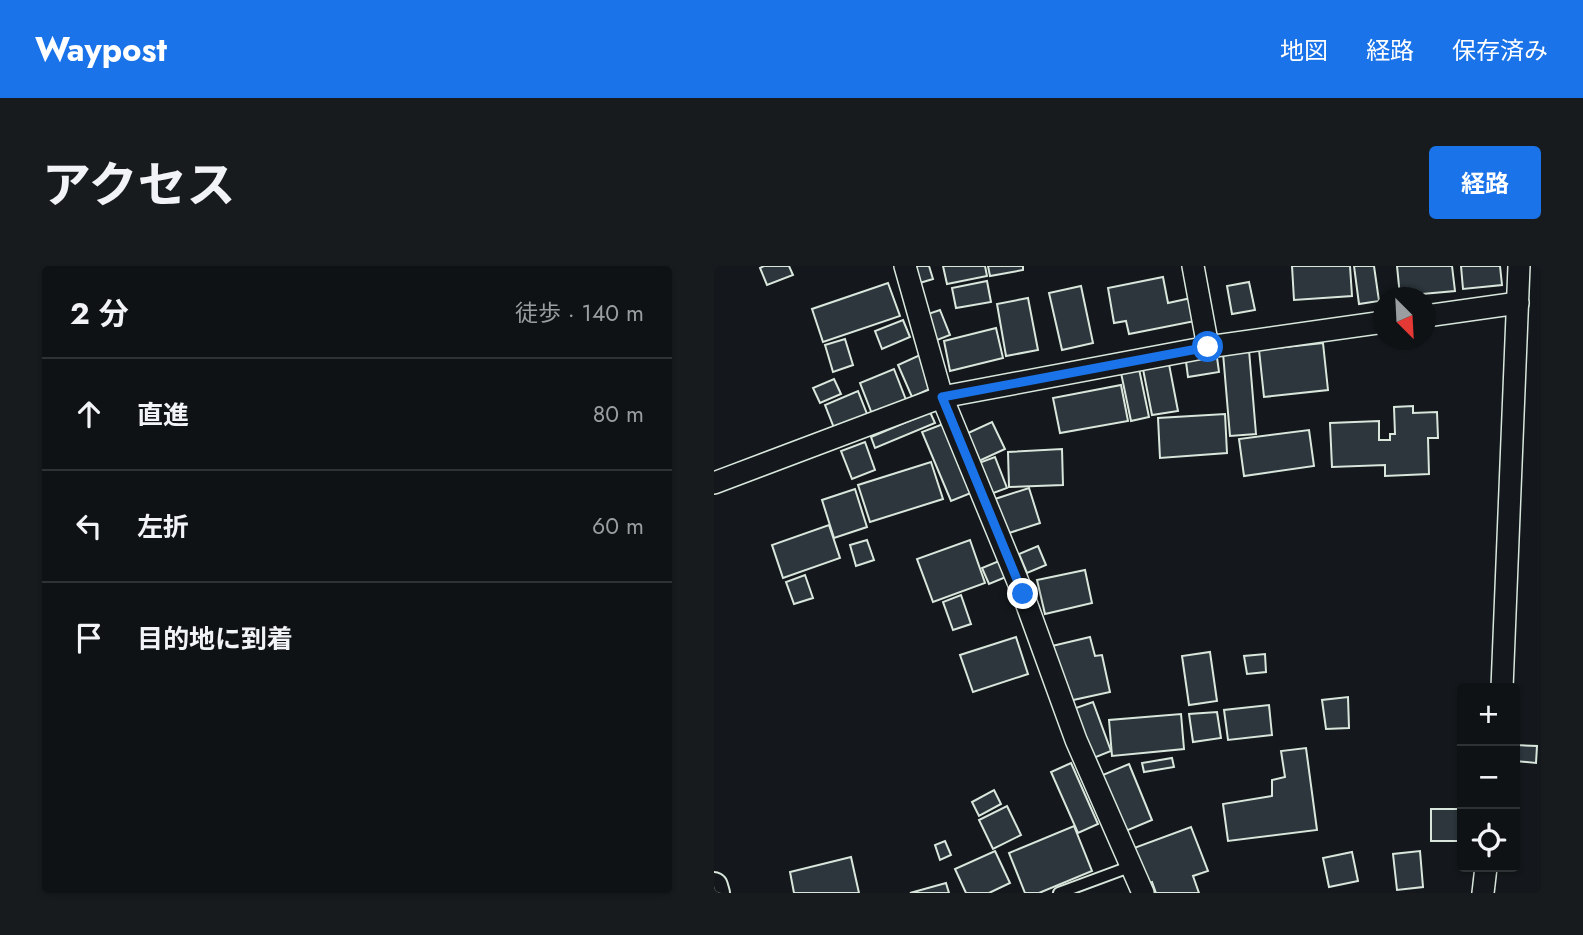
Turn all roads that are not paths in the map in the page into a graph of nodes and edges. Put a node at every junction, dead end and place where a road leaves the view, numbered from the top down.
1 (905, 266) edge
2 (1193, 266) edge
3 (1519, 266) edge
4 (1518, 303) junction
5 (1436, 315) edge
6 (1373, 324) edge
7 (1208, 347) junction
8 (942, 397) junction
9 (714, 482) edge
10 (1502, 683) edge
11 (1132, 866) junction
12 (1485, 872) edge
13 (714, 886) edge
14 (716, 893) edge
15 (1059, 893) edge
16 (1143, 893) edge
17 (1483, 893) edge

1 - 8 street
2 - 7 street
3 - 4 street
4 - 5 street
4 - 10 street
6 - 7 street
7 - 8 street
8 - 9 street
8 - 11 street
11 - 15 lane
11 - 16 street
12 - 17 street
13 - 14 street

